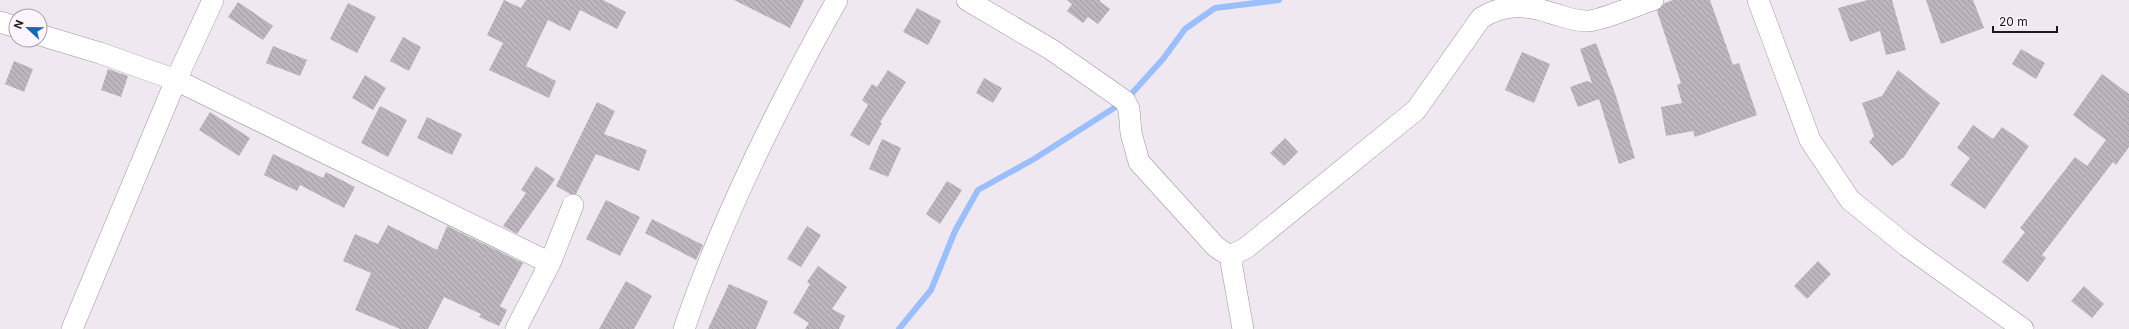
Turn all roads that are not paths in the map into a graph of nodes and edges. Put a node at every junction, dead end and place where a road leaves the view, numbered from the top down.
1 (213, 0) edge
2 (837, 0) edge
3 (967, 0) edge
4 (1653, 0) edge
5 (1758, 0) edge
6 (48, 37) edge
7 (176, 80) junction
8 (573, 205) dead end
9 (1230, 256) junction
10 (550, 263) junction
11 (79, 326) edge
12 (516, 329) edge
13 (684, 329) edge
14 (1243, 329) edge
15 (2023, 329) edge

1 - 7 street
2 - 13 street
3 - 9 street
4 - 9 street
5 - 15 street
6 - 7 street
7 - 10 street
7 - 11 street
8 - 10 street
9 - 14 street
10 - 12 street

